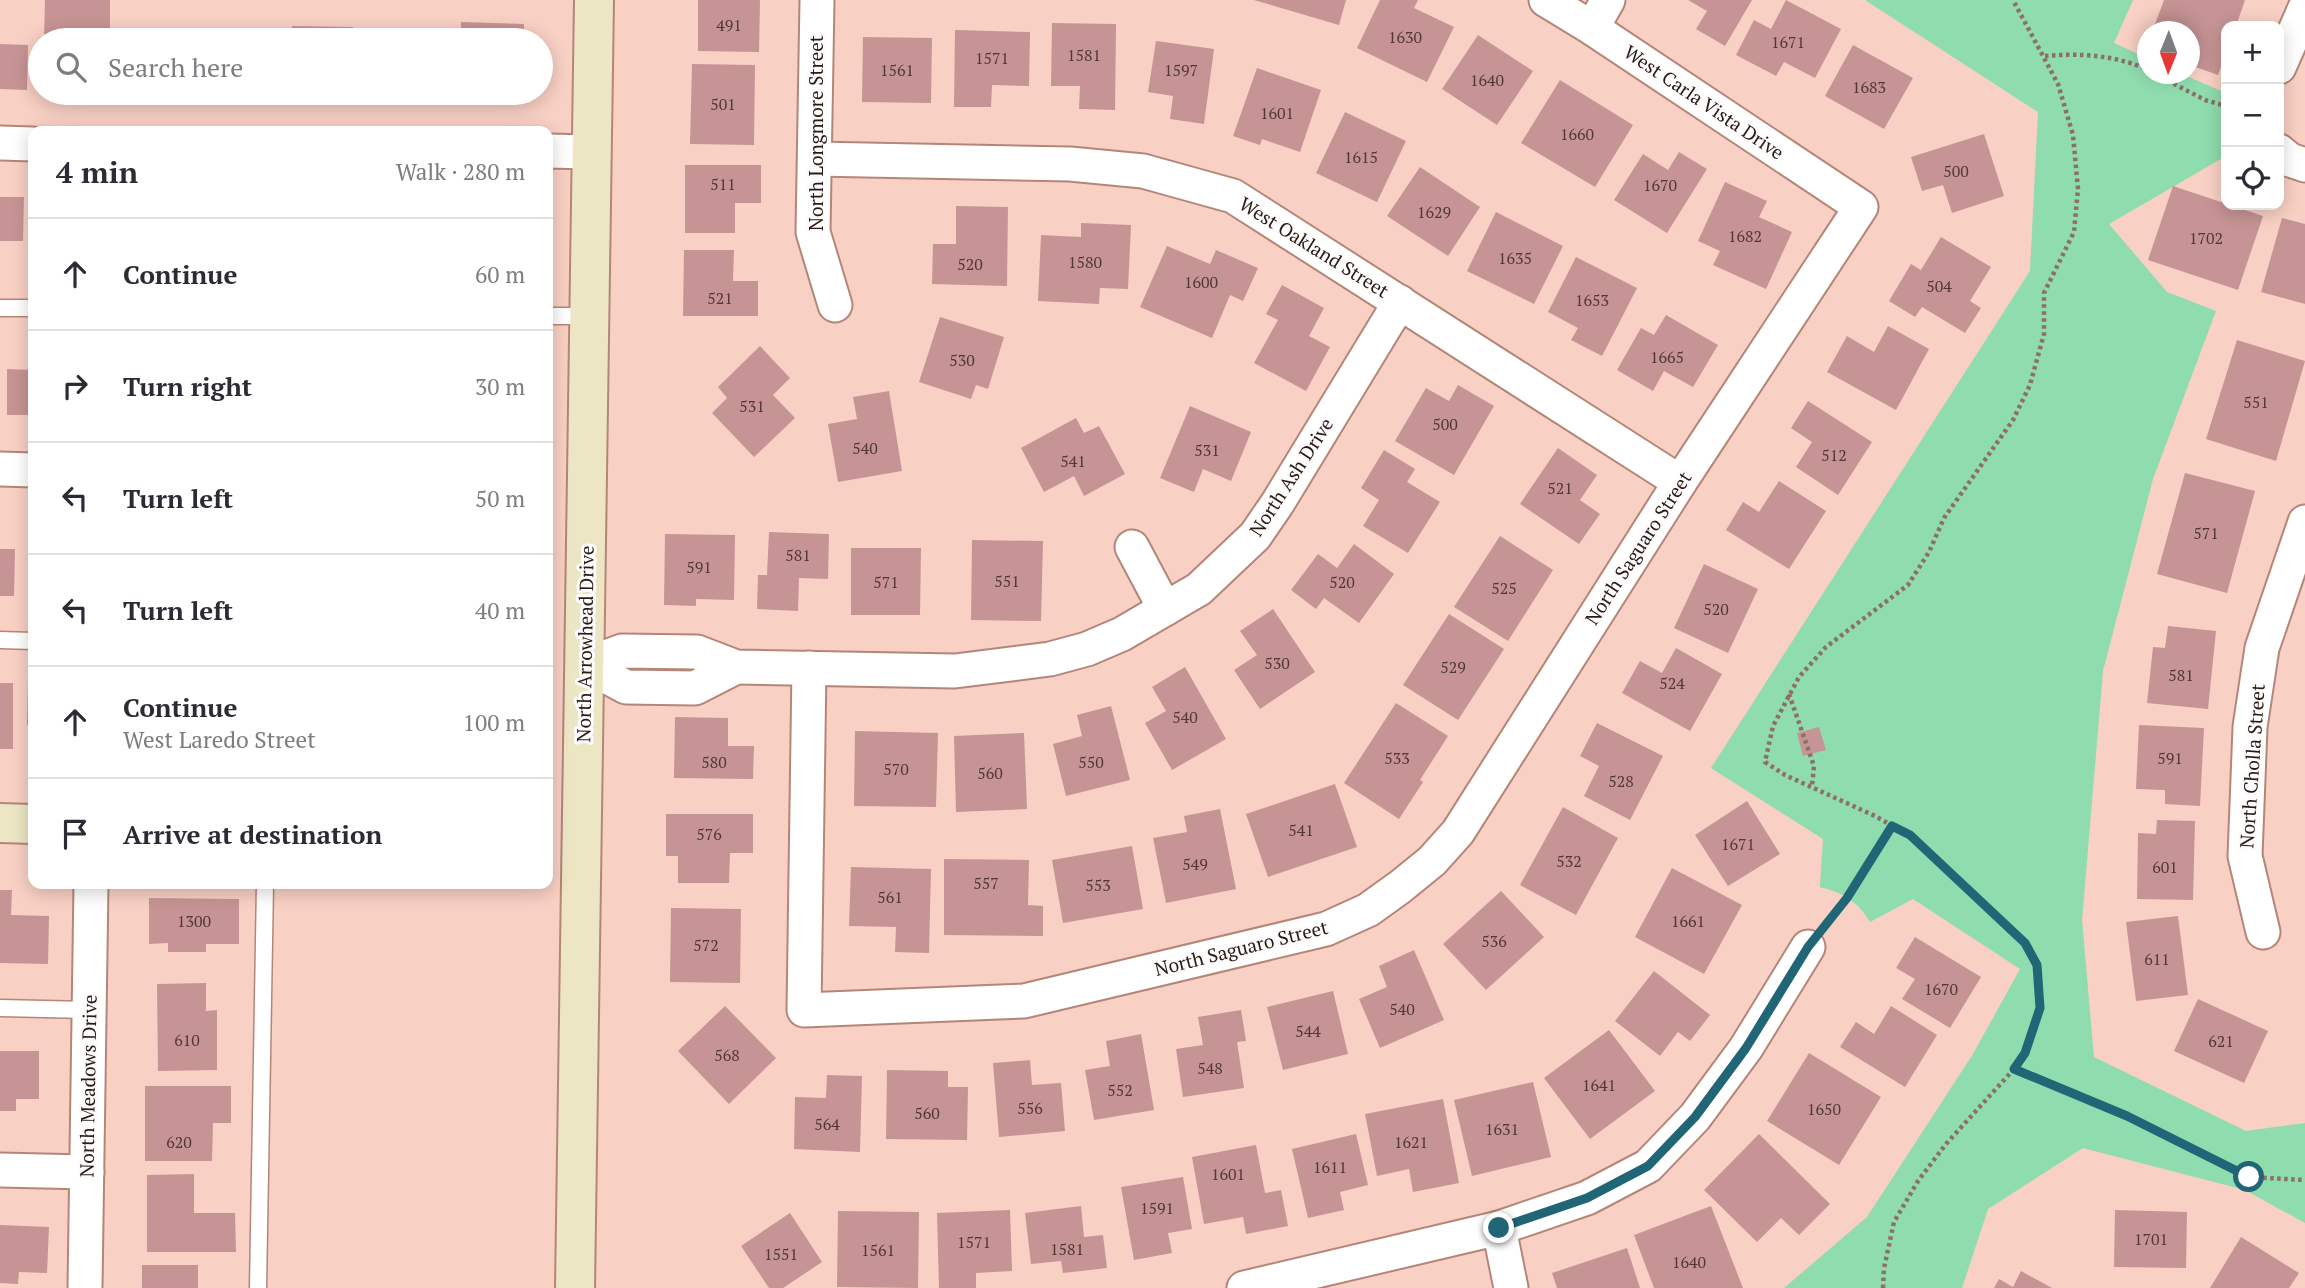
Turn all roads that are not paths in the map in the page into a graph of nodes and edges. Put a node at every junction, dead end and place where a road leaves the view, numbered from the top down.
1 (594, 0) edge
2 (817, 0) edge
3 (1546, 0) edge
4 (2305, 8) edge
5 (1600, 14) edge
6 (2284, 56) edge
7 (0, 143) edge
8 (28, 144) edge
9 (553, 151) edge
10 (591, 152) junction
11 (2284, 155) edge
12 (814, 159) junction
13 (2305, 166) edge
14 (1861, 207) joint
15 (1400, 302) junction
16 (835, 305) dead end
17 (0, 308) edge
18 (28, 308) edge
19 (553, 316) edge
20 (590, 316) junction
21 (0, 469) edge
22 (28, 470) edge
23 (1680, 482) junction
24 (2304, 524) edge
25 (1132, 547) dead end
26 (1165, 609) junction
27 (0, 640) edge
28 (28, 641) edge
29 (585, 665) junction
30 (809, 668) junction
31 (0, 823) edge
32 (28, 824) edge
33 (565, 829) edge
34 (91, 889) edge
35 (265, 889) edge
36 (2263, 932) dead end
37 (1808, 947) road end
38 (0, 1008) edge
39 (88, 1010) junction
40 (0, 1170) edge
41 (87, 1172) junction
42 (1499, 1228) junction
43 (85, 1288) edge
44 (258, 1288) edge
45 (575, 1288) edge
46 (1244, 1288) edge
47 (1511, 1288) edge

1 - 10 street, North Arrowhead Drive
2 - 12 street, North Longmore Street
3 - 5 street, West Carla Vista Drive
4 - 6 street
5 - 14 street, West Carla Vista Drive
7 - 8 street
9 - 10 street
10 - 20 street, North Arrowhead Drive
11 - 13 street
12 - 15 street, West Oakland Street
12 - 16 street, North Longmore Street
14 - 23 street, North Saguaro Street
15 - 23 street, West Oakland Street
15 - 26 street, North Ash Drive
17 - 18 lane
19 - 20 lane
20 - 29 street, North Arrowhead Drive
21 - 22 street
23 - 30 street, North Saguaro Street
24 - 36 street, North Cholla Street
25 - 26 street
26 - 30 street, North Ash Drive
27 - 28 lane
29 - 30 street, North Ash Drive
29 - 33 street, North Arrowhead Drive
31 - 32 street
33 - 45 street, North Arrowhead Drive
34 - 39 street, North Meadows Drive
35 - 44 lane
37 - 42 street
38 - 39 lane
39 - 41 street, North Meadows Drive
40 - 41 street
41 - 43 street, North Meadows Drive
42 - 46 street
42 - 47 street

